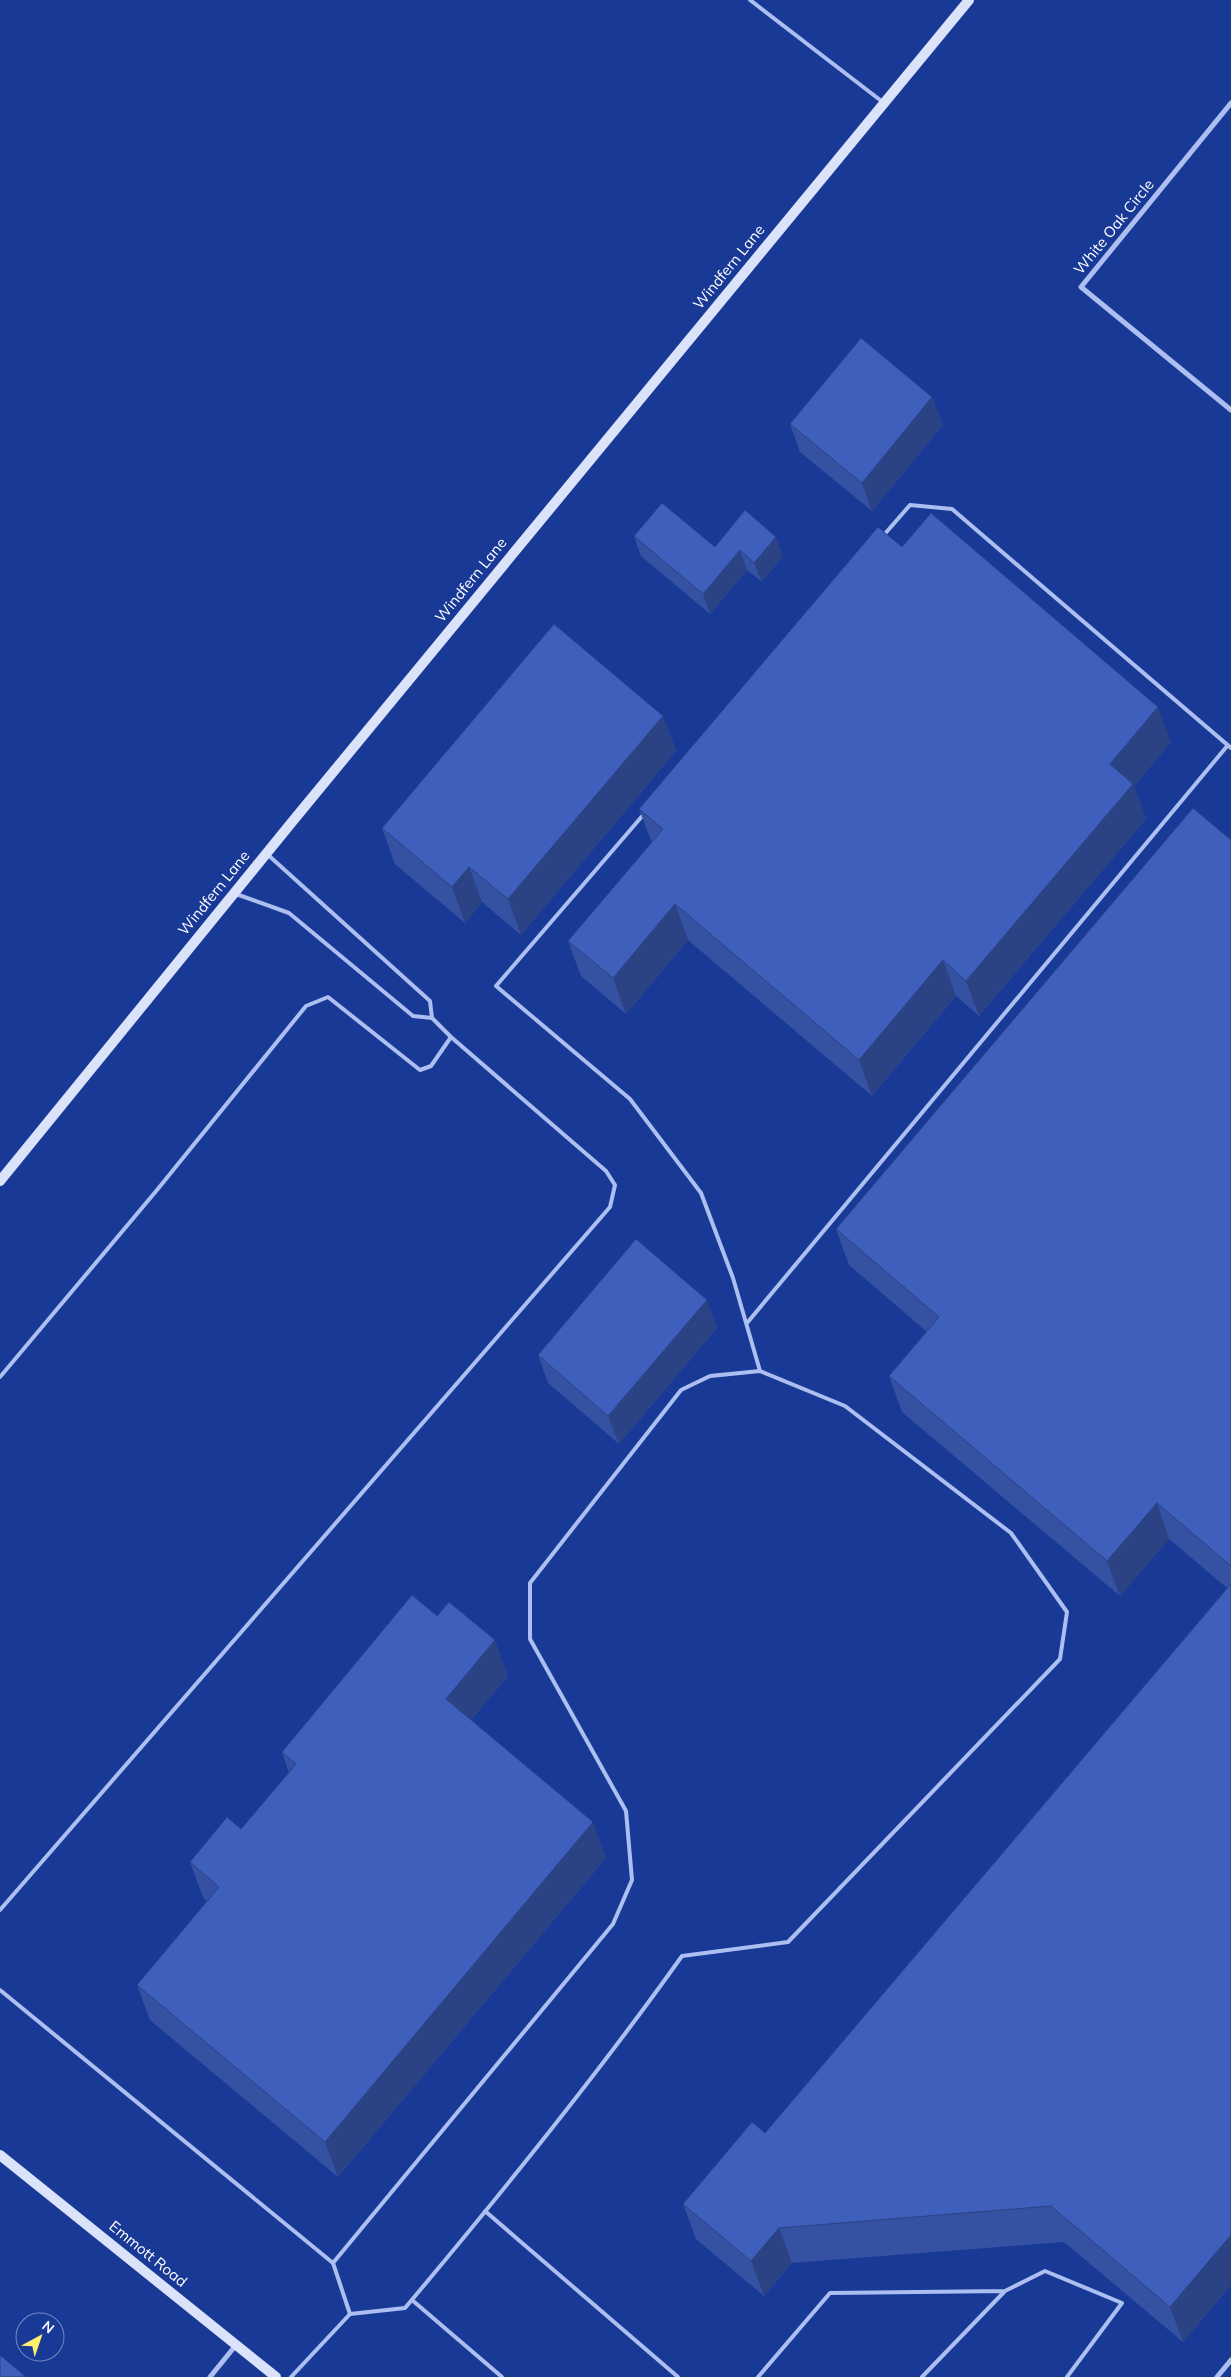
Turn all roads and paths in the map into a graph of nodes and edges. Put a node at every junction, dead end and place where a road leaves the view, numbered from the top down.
1 (750, 0) edge
2 (969, 0) edge
3 (1231, 102) edge
4 (884, 103) junction
5 (1231, 410) edge
6 (878, 542) edge
7 (1229, 746) edge
8 (646, 812) edge
9 (266, 854) junction
10 (234, 893) junction
11 (432, 1018) junction
12 (451, 1036) junction
13 (0, 1181) edge
14 (747, 1323) junction
15 (760, 1371) junction
16 (0, 1377) edge
17 (0, 1910) edge
18 (0, 1990) edge
19 (0, 2155) edge
20 (485, 2211) junction
21 (333, 2263) junction
22 (1005, 2291) junction
23 (412, 2300) junction
24 (350, 2314) junction
25 (237, 2344) junction
26 (1231, 2360) edge
27 (210, 2377) edge
28 (276, 2377) edge
29 (291, 2377) edge
30 (502, 2377) edge
31 (678, 2377) edge
32 (758, 2377) edge
33 (922, 2377) edge
34 (1067, 2377) edge
35 (1217, 2377) edge

1 - 4 lane
2 - 4 street, Windfern Lane
3 - 5 street, White Oak Circle
4 - 9 street, Windfern Lane
6 - 7 lane
7 - 14 lane
8 - 14 lane
9 - 10 street, Windfern Lane
9 - 11 lane
10 - 11 lane
10 - 13 street, Windfern Lane
11 - 12 lane
12 - 16 lane
12 - 17 lane
14 - 15 lane
15 - 20 lane
15 - 21 lane
18 - 21 lane
19 - 25 street, Emmott Road
20 - 23 lane
20 - 31 lane
21 - 24 lane
22 - 32 lane
22 - 33 lane
22 - 34 lane
23 - 24 lane
23 - 30 lane
24 - 29 lane
25 - 27 street
25 - 28 street, Emmott Road
26 - 35 street

